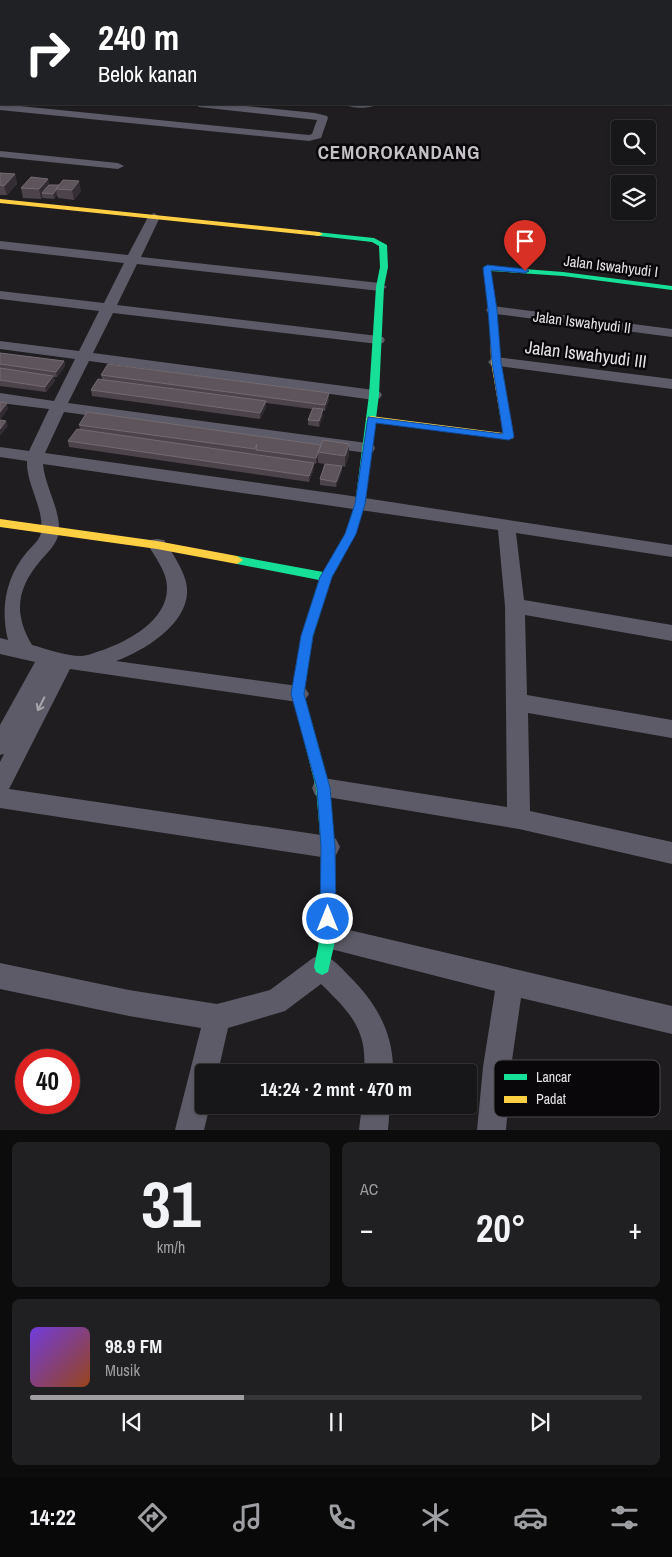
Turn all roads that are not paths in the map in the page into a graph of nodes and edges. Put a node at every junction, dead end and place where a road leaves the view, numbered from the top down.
1 (220, 105) edge
2 (0, 107) edge
3 (288, 108) edge
4 (0, 154) edge
5 (118, 166) dead end
6 (0, 201) edge
7 (154, 216) junction
8 (0, 245) edge
9 (133, 258) junction
10 (380, 287) junction
11 (672, 288) edge
12 (0, 295) edge
13 (107, 308) junction
14 (493, 310) junction
15 (672, 333) edge
16 (378, 340) junction
17 (0, 345) edge
18 (85, 355) junction
19 (496, 362) junction
20 (672, 384) edge
21 (374, 394) junction
22 (0, 398) edge
23 (60, 405) junction
24 (372, 419) junction
25 (367, 448) junction
26 (0, 452) edge
27 (35, 458) junction
28 (360, 504) junction
29 (0, 523) edge
30 (506, 525) junction
31 (51, 531) junction
32 (157, 545) junction
33 (672, 551) edge
34 (326, 577) junction
35 (515, 606) junction
36 (672, 633) edge
37 (0, 646) edge
38 (24, 650) junction
39 (64, 660) junction
40 (298, 694) junction
41 (516, 702) junction
42 (672, 729) edge
43 (0, 746) edge
44 (0, 784) edge
45 (324, 788) junction
46 (0, 798) edge
47 (519, 818) junction
48 (328, 847) junction
49 (672, 853) edge
50 (328, 937) junction
51 (322, 967) junction
52 (0, 976) edge
53 (510, 982) junction
54 (217, 1017) junction
55 (672, 1020) edge
56 (498, 1060) edge
57 (206, 1064) edge
58 (379, 1064) edge
59 (494, 1098) edge
60 (195, 1110) edge
61 (375, 1114) edge
62 (190, 1130) edge
63 (374, 1130) edge
64 (491, 1130) edge

1 - 3 street
2 - 3 street
4 - 5 street
6 - 7 street
7 - 9 street
7 - 10 street
8 - 9 street
9 - 10 street
9 - 13 street
10 - 16 street
11 - 14 street, Jalan Iswahyudi I
12 - 13 street
13 - 16 street
13 - 18 street
14 - 15 street, Jalan Iswahyudi II
14 - 19 street
16 - 21 street
17 - 18 street
18 - 21 street
18 - 23 street
19 - 20 street, Jalan Iswahyudi III
19 - 24 street
21 - 24 street
22 - 23 street
23 - 25 street
23 - 27 street
24 - 25 street
25 - 28 street
26 - 27 street
27 - 28 street
27 - 31 street
28 - 30 street
28 - 34 street
29 - 31 street
30 - 33 street
30 - 35 street
31 - 32 street
31 - 38 street
32 - 34 street
32 - 39 street
34 - 40 street
35 - 36 street
35 - 41 street
37 - 38 street
38 - 39 street
39 - 40 street
39 - 43 street
39 -> 44 street
40 - 45 street
41 - 42 street
41 - 47 street
45 - 47 street
45 - 48 street
46 - 48 street
47 - 49 street
48 - 50 street
50 - 51 street
50 - 53 street
51 - 54 street
51 - 58 street
52 - 54 street
53 - 55 street
53 - 56 street
54 - 57 street
59 - 64 street
60 - 62 street
61 - 63 street

